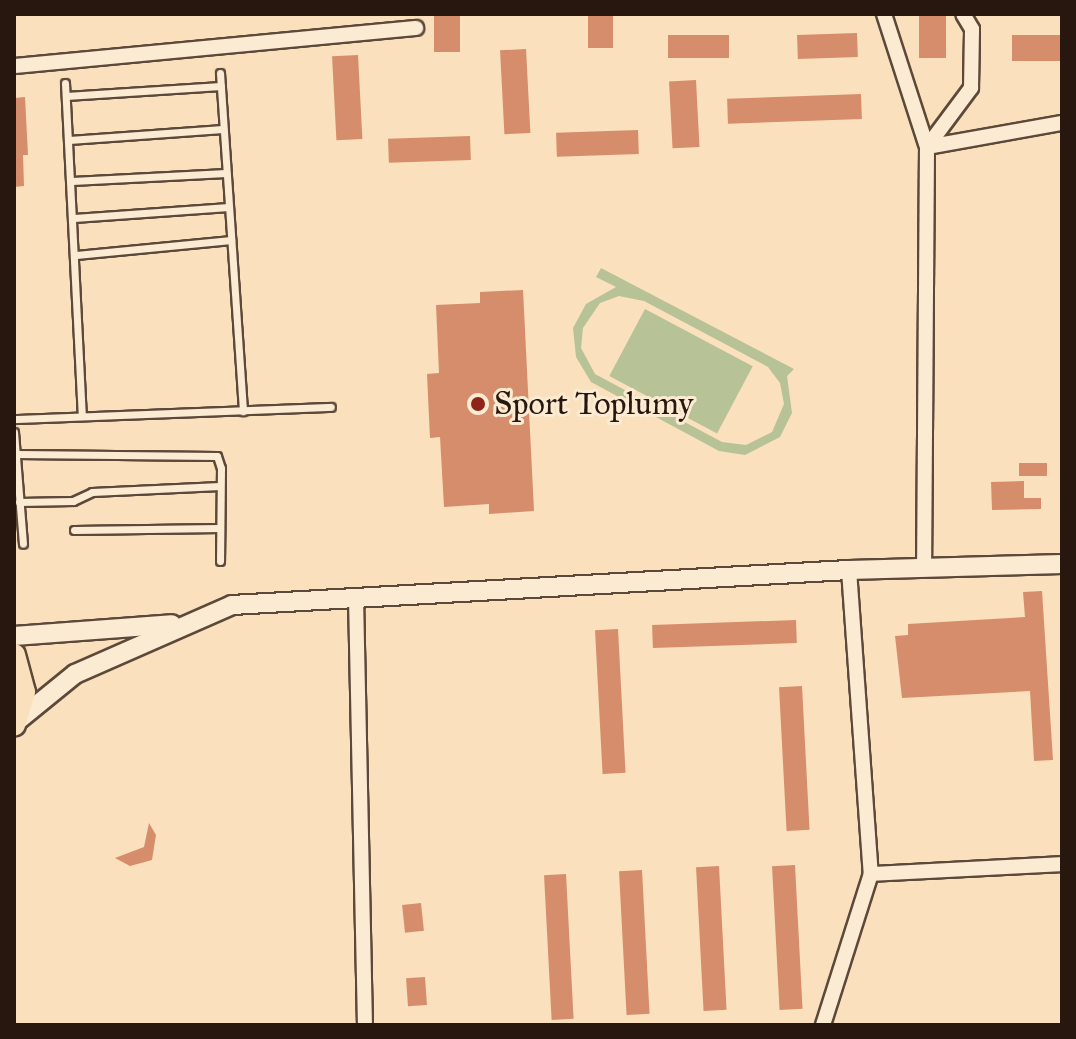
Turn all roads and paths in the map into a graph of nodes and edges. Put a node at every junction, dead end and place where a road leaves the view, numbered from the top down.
1 (884, 14) edge
2 (963, 14) edge
3 (416, 28) dead end
4 (14, 66) edge
5 (220, 73) dead end
6 (65, 83) dead end
7 (221, 86) junction
8 (66, 96) junction
9 (1062, 123) edge
10 (223, 129) junction
11 (69, 140) junction
12 (927, 147) junction
13 (226, 173) junction
14 (72, 181) junction
15 (229, 207) junction
16 (74, 218) junction
17 (231, 240) junction
18 (76, 255) junction
19 (331, 407) dead end
20 (243, 411) junction
21 (82, 416) junction
22 (14, 419) edge
23 (14, 432) edge
24 (16, 454) edge
25 (220, 486) junction
26 (19, 502) junction
27 (220, 528) junction
28 (74, 530) dead end
29 (23, 544) dead end
30 (220, 561) dead end
31 (1062, 564) edge
32 (924, 567) junction
33 (849, 570) junction
34 (356, 597) junction
35 (187, 623) junction
36 (14, 636) edge
37 (14, 655) edge
38 (15, 724) edge
39 (1062, 864) edge
40 (871, 874) junction
41 (365, 1025) edge
42 (823, 1025) edge

1 - 12 street
2 - 12 street
3 - 4 street
5 - 7 lane
6 - 8 lane
7 - 8 lane
7 - 10 lane
8 - 11 lane
9 - 12 street
10 - 11 lane
10 - 13 lane
11 - 14 lane
12 - 32 street
13 - 14 lane
13 - 15 lane
14 - 16 lane
15 - 16 lane
15 - 17 lane
16 - 18 lane
17 - 18 lane
17 - 20 lane
18 - 21 lane
19 - 20 lane
20 - 21 lane
21 - 22 lane
23 - 24 lane
24 - 25 lane
24 - 26 lane
25 - 26 lane
25 - 27 lane
26 - 29 lane
27 - 28 lane
27 - 30 lane
31 - 32 street
32 - 33 street
33 - 34 street
33 - 40 street
34 - 35 street
34 - 41 street
35 - 36 street
35 - 38 street
37 - 38 highway
39 - 40 street
40 - 42 street

